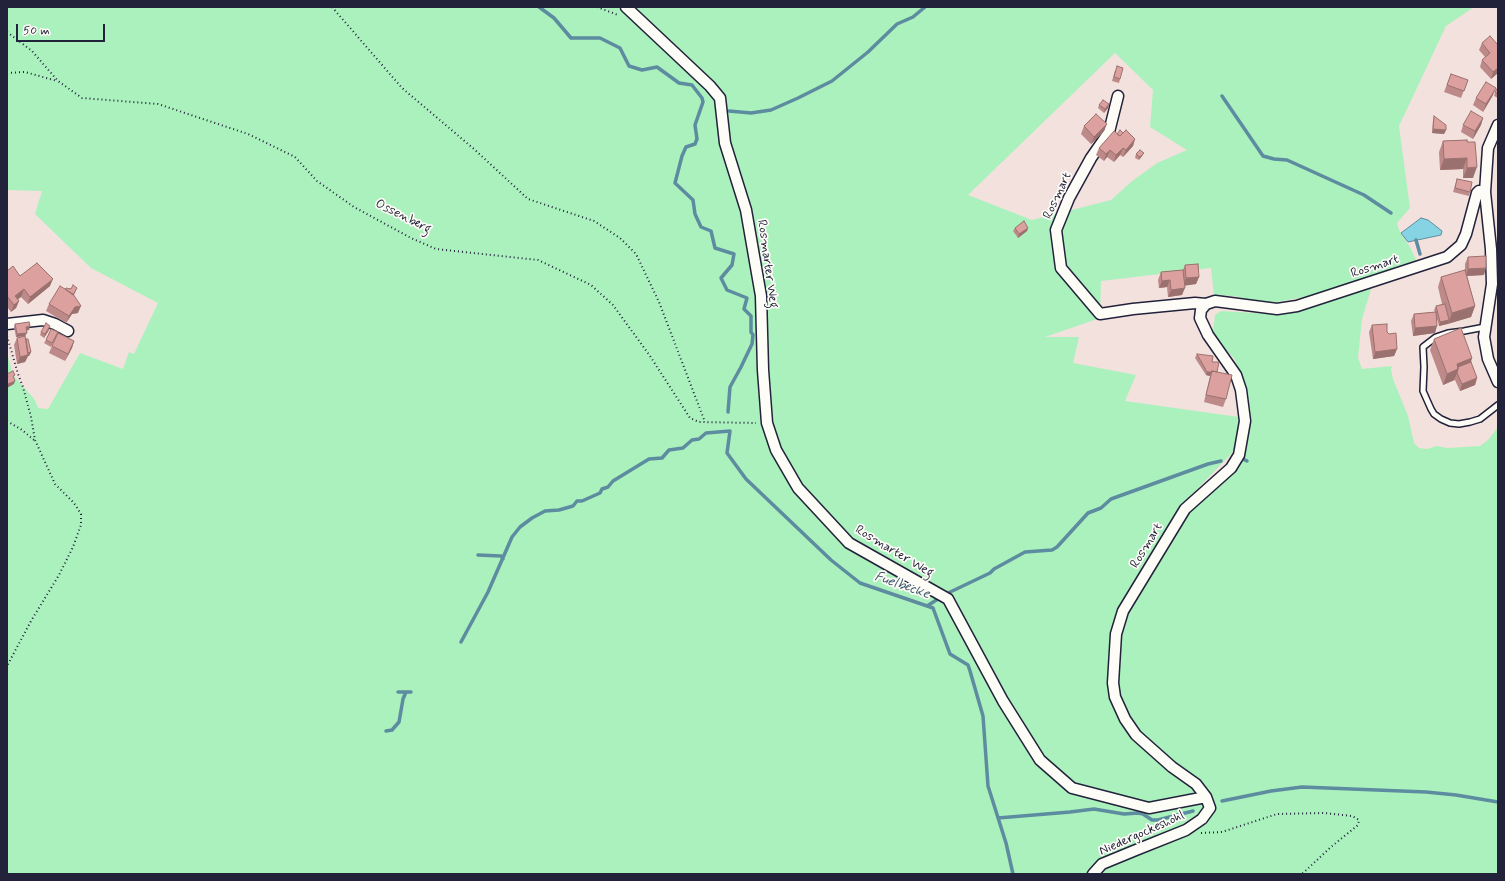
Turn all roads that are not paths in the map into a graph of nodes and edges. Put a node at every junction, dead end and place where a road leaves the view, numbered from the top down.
1 (626, 7) edge
2 (1118, 96) dead end
3 (1498, 125) edge
4 (1485, 192) junction
5 (1206, 304) junction
6 (7, 324) edge
7 (1485, 327) junction
8 (68, 331) dead end
9 (1498, 382) edge
10 (1498, 405) edge
11 (1206, 797) junction
12 (1093, 874) edge

1 - 11 street, Rosmarter Weg
2 - 5 street, Rosmart
3 - 4 street
4 - 5 street, Rosmart
4 - 7 street
5 - 11 street, Rosmart
6 - 8 street
7 - 9 street
7 - 10 lane
11 - 12 street, Niedergockeshohl

